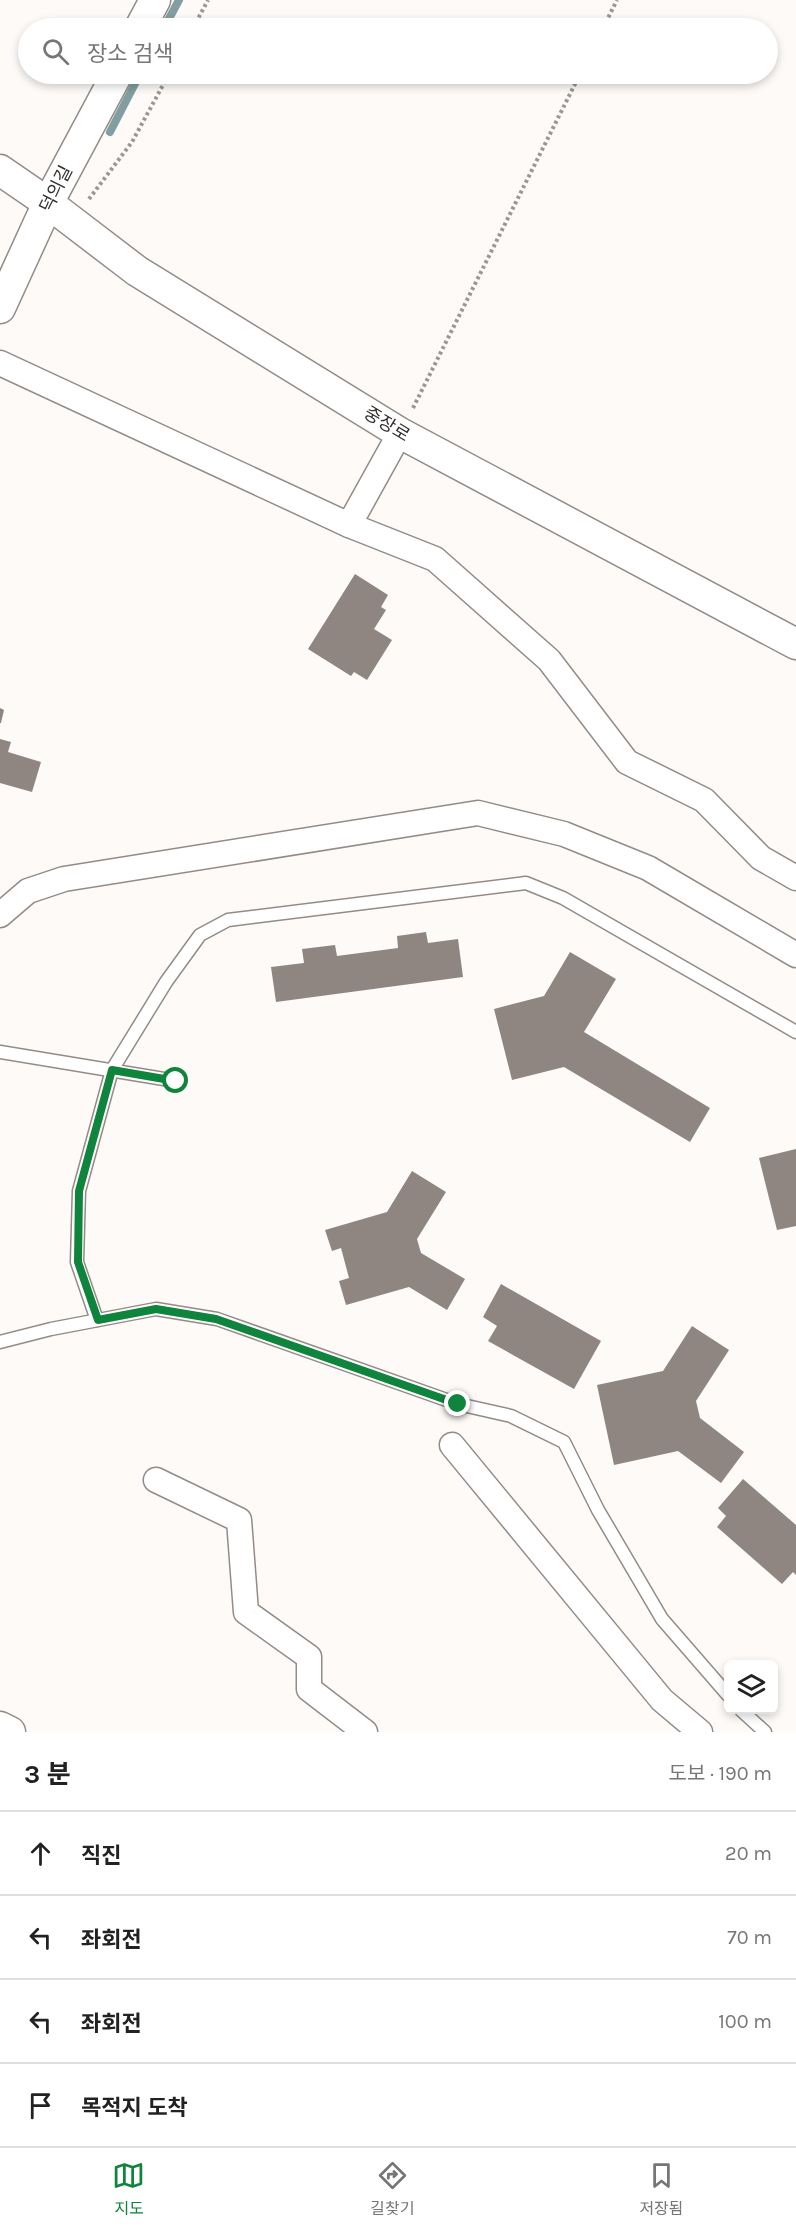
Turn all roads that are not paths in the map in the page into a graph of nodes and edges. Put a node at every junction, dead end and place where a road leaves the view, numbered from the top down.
1 (155, 0) edge
2 (145, 18) edge
3 (112, 84) edge
4 (0, 170) edge
5 (48, 203) junction
6 (0, 308) edge
7 (0, 363) edge
8 (400, 433) junction
9 (349, 525) junction
10 (796, 644) edge
11 (796, 878) edge
12 (0, 915) edge
13 (796, 955) edge
14 (796, 1032) edge
15 (0, 1052) edge
16 (112, 1070) junction
17 (176, 1081) dead end
18 (98, 1320) junction
19 (0, 1342) edge
20 (452, 1445) dead end
21 (156, 1480) dead end
22 (724, 1689) edge
23 (745, 1714) edge
24 (0, 1727) edge
25 (10, 1732) edge
26 (365, 1732) edge
27 (700, 1732) edge
28 (765, 1732) edge

1 - 2 street
3 - 5 street, 덕의길
4 - 5 street, 중장로
5 - 6 street, 덕의길
5 - 8 street, 중장로
7 - 9 street
8 - 9 street
8 - 10 street, 중장로
9 - 11 street
12 - 13 street
14 - 16 lane
15 - 16 lane
16 - 17 lane
16 - 18 lane
18 - 19 lane
18 - 22 lane
20 - 27 street
21 - 26 street
23 - 28 lane
24 - 25 street

